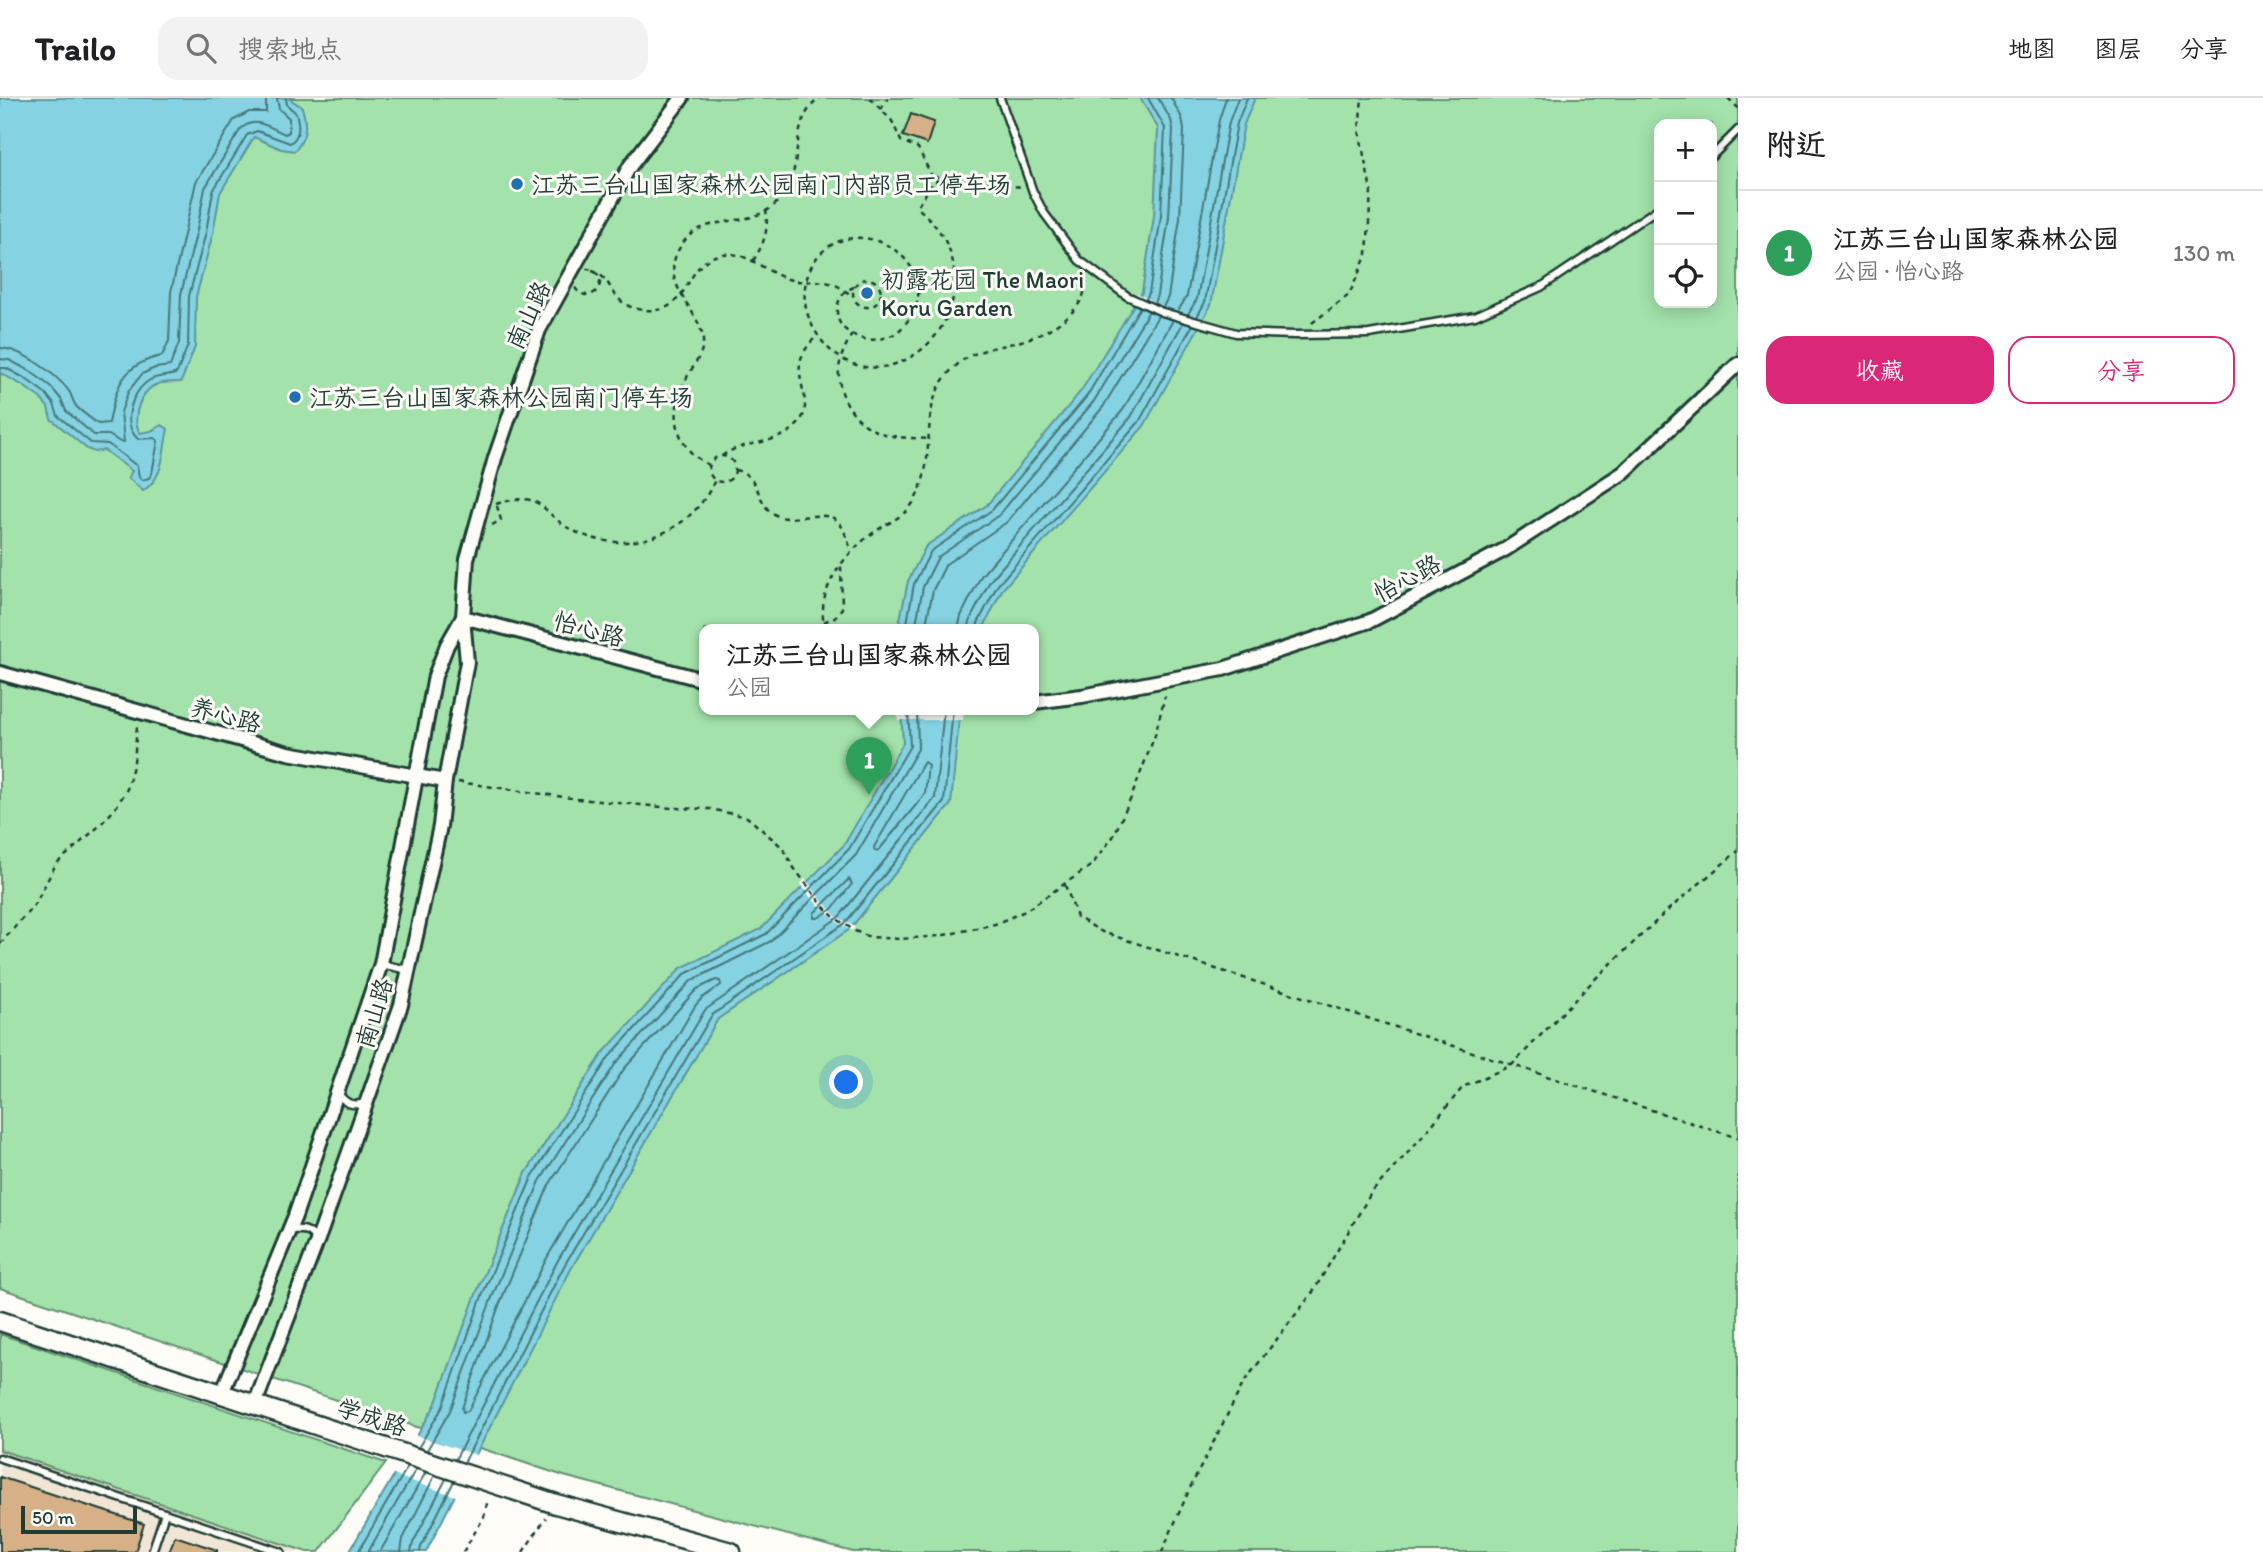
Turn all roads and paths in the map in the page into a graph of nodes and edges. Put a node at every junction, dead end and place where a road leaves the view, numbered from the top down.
1 (682, 98) edge
2 (820, 98) edge
3 (870, 98) edge
4 (888, 98) edge
5 (1000, 98) edge
6 (1362, 98) edge
7 (1728, 98) edge
8 (881, 108) junction
9 (1738, 108) edge
10 (1738, 130) edge
11 (1717, 151) edge
12 (938, 175) dead end
13 (934, 181) junction
14 (1031, 189) junction
15 (766, 210) junction
16 (1654, 211) edge
17 (753, 261) junction
18 (1086, 267) junction
19 (592, 271) junction
20 (805, 282) junction
21 (854, 287) junction
22 (845, 291) junction
23 (682, 295) junction
24 (853, 296) junction
25 (852, 334) junction
26 (817, 335) junction
27 (1295, 335) junction
28 (841, 358) junction
29 (1738, 364) edge
30 (929, 439) junction
31 (722, 456) junction
32 (709, 465) junction
33 (734, 470) junction
34 (715, 480) junction
35 (496, 504) dead end
36 (852, 551) junction
37 (841, 566) junction
38 (463, 617) junction
39 (823, 622) joint
40 (0, 673) edge
41 (699, 678) edge
42 (1169, 679) junction
43 (1039, 701) edge
44 (138, 713) junction
45 (418, 776) junction
46 (445, 780) junction
47 (1738, 850) edge
48 (1065, 886) junction
49 (0, 944) edge
50 (381, 964) junction
51 (408, 970) junction
52 (1512, 1065) junction
53 (338, 1093) junction
54 (366, 1103) junction
55 (1738, 1138) edge
56 (290, 1230) junction
57 (317, 1242) junction
58 (0, 1321) edge
59 (222, 1393) junction
60 (255, 1404) junction
61 (0, 1458) edge
62 (484, 1480) junction
63 (556, 1504) junction
64 (165, 1513) junction
65 (152, 1552) edge
66 (281, 1552) edge
67 (463, 1552) edge
68 (523, 1552) edge
69 (731, 1552) edge
70 (1162, 1552) edge

1 - 38 street, 南山路
2 - 15 path
3 - 8 path
4 - 8 path
5 - 14 lane
6 - 27 path
7 - 9 path
8 - 13 path
10 - 11 lane
12 - 13 path
13 - 14 path
13 - 28 path
14 - 18 lane
15 - 17 path
15 - 23 path
16 - 27 lane
17 - 20 path
17 - 23 path
18 - 27 lane
18 - 30 path
19 - 19 path
19 - 23 path
20 - 22 path
20 - 25 path
20 - 26 path
21 - 22 path
21 - 24 path
21 - 24 path
22 - 24 path
22 - 25 path
23 - 32 path
25 - 28 path
26 - 28 path
26 - 31 path
28 - 30 path
29 - 42 street, 怡心路
30 - 36 path
31 - 32 path
31 - 33 path
32 - 34 path
33 - 34 path
33 - 36 path
34 - 35 path
36 - 37 path
37 - 39 path
37 - 39 path
38 - 41 street, 怡心路
38 - 45 street, 南山路
38 - 46 street, 南山路
40 - 44 street, 养心路
42 - 43 street, 怡心路
42 - 48 path
44 - 45 street, 养心路
44 - 49 path
45 - 46 street, 养心路
45 - 50 street, 南山路
46 - 48 path
46 - 51 street, 南山路
47 - 52 path
48 - 52 path
50 - 51 lane
50 - 53 street, 南山路
51 - 54 street, 南山路
52 - 55 path
52 - 70 path
53 - 54 lane
53 - 56 street, 南山路
54 - 57 street, 南山路
56 - 57 lane
56 - 59 street, 南山路
57 - 60 street, 南山路
58 - 59 street, 学成路
59 - 60 street, 学成路
60 - 62 street, 学成路
61 - 64 lane
62 - 63 street, 学成路
62 - 67 path
63 - 68 path
63 - 69 street, 学成路
64 - 65 lane
64 - 66 lane

